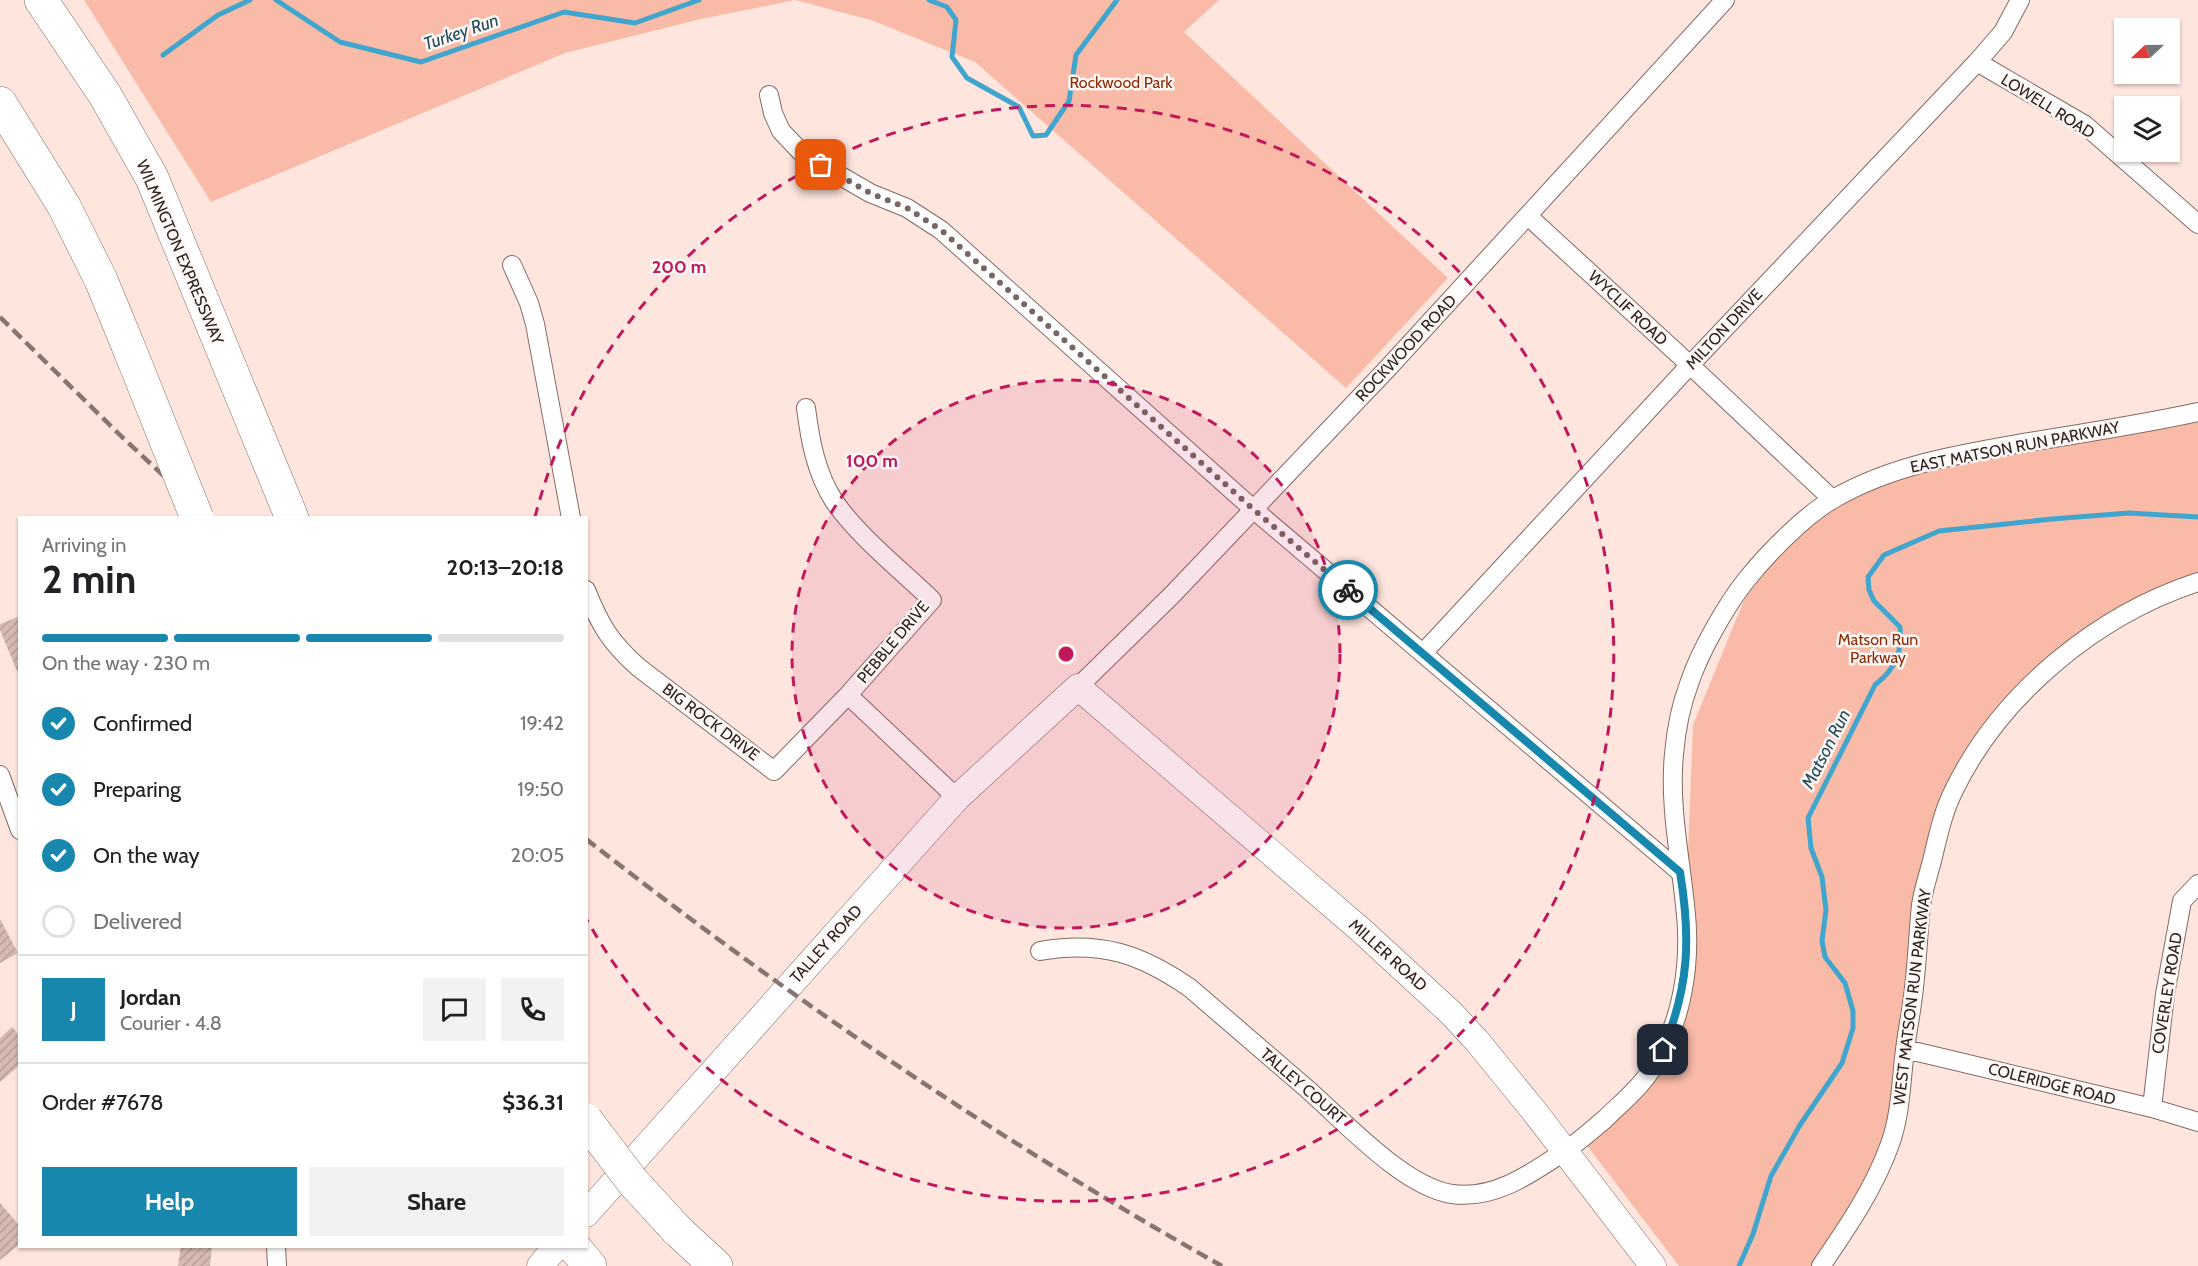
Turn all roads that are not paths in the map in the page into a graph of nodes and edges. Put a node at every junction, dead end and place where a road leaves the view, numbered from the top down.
1 (41, 0) edge
2 (1725, 0) edge
3 (2020, 0) edge
4 (1977, 62) junction
5 (769, 95) dead end
6 (0, 103) edge
7 (1528, 216) junction
8 (2198, 224) edge
9 (512, 265) dead end
10 (1690, 364) junction
11 (806, 408) dead end
12 (2198, 412) edge
13 (1832, 499) junction
14 (1253, 509) junction
15 (289, 510) edge
16 (196, 516) edge
17 (571, 516) edge
18 (2198, 582) edge
19 (588, 595) edge
20 (1423, 653) junction
21 (1078, 687) junction
22 (848, 695) junction
23 (0, 775) edge
24 (957, 798) junction
25 (18, 824) edge
26 (1680, 872) junction
27 (2198, 884) edge
28 (1040, 951) dead end
29 (1905, 1049) junction
30 (2152, 1108) junction
31 (2198, 1122) edge
32 (588, 1123) edge
33 (1565, 1151) junction
34 (588, 1212) edge
35 (276, 1248) edge
36 (555, 1248) edge
37 (575, 1248) edge
38 (277, 1266) edge
39 (540, 1266) edge
40 (590, 1266) edge
41 (716, 1266) edge
42 (1653, 1266) edge
43 (1821, 1266) edge

1 - 15 highway, WILMINGTON EXPRESSWAY
2 - 7 street, ROCKWOOD ROAD
3 - 4 street, MILTON DRIVE
4 - 8 street, LOWELL ROAD
4 - 10 street, MILTON DRIVE
5 - 14 street
6 - 16 highway, bridge
7 - 10 street, WYCLIF ROAD
7 - 14 street, ROCKWOOD ROAD
9 - 17 street
10 - 13 street, WYCLIF ROAD
10 - 20 street, MILTON DRIVE
11 - 22 street, PEBBLE DRIVE
12 - 13 street, EAST MATSON RUN PARKWAY
13 - 26 street, EAST MATSON RUN PARKWAY
14 - 20 street
14 - 21 street, ROCKWOOD ROAD
18 - 29 street, WEST MATSON RUN PARKWAY
19 - 22 street, BIG ROCK DRIVE
20 - 26 street
21 - 24 street, TALLEY ROAD
21 - 33 street, MILLER ROAD
22 - 24 street, PEBBLE DRIVE
23 - 25 street
24 - 34 street, TALLEY ROAD
26 - 33 street, EAST MATSON RUN PARKWAY
27 - 30 street, COVERLEY ROAD
28 - 33 street, TALLEY COURT
29 - 30 street, COLERIDGE ROAD
29 - 43 street, WEST MATSON RUN PARKWAY
30 - 31 street, COLERIDGE ROAD
32 - 41 highway, bridge
33 - 42 street, MILLER ROAD
35 - 38 street
36 - 39 street
37 - 40 highway

